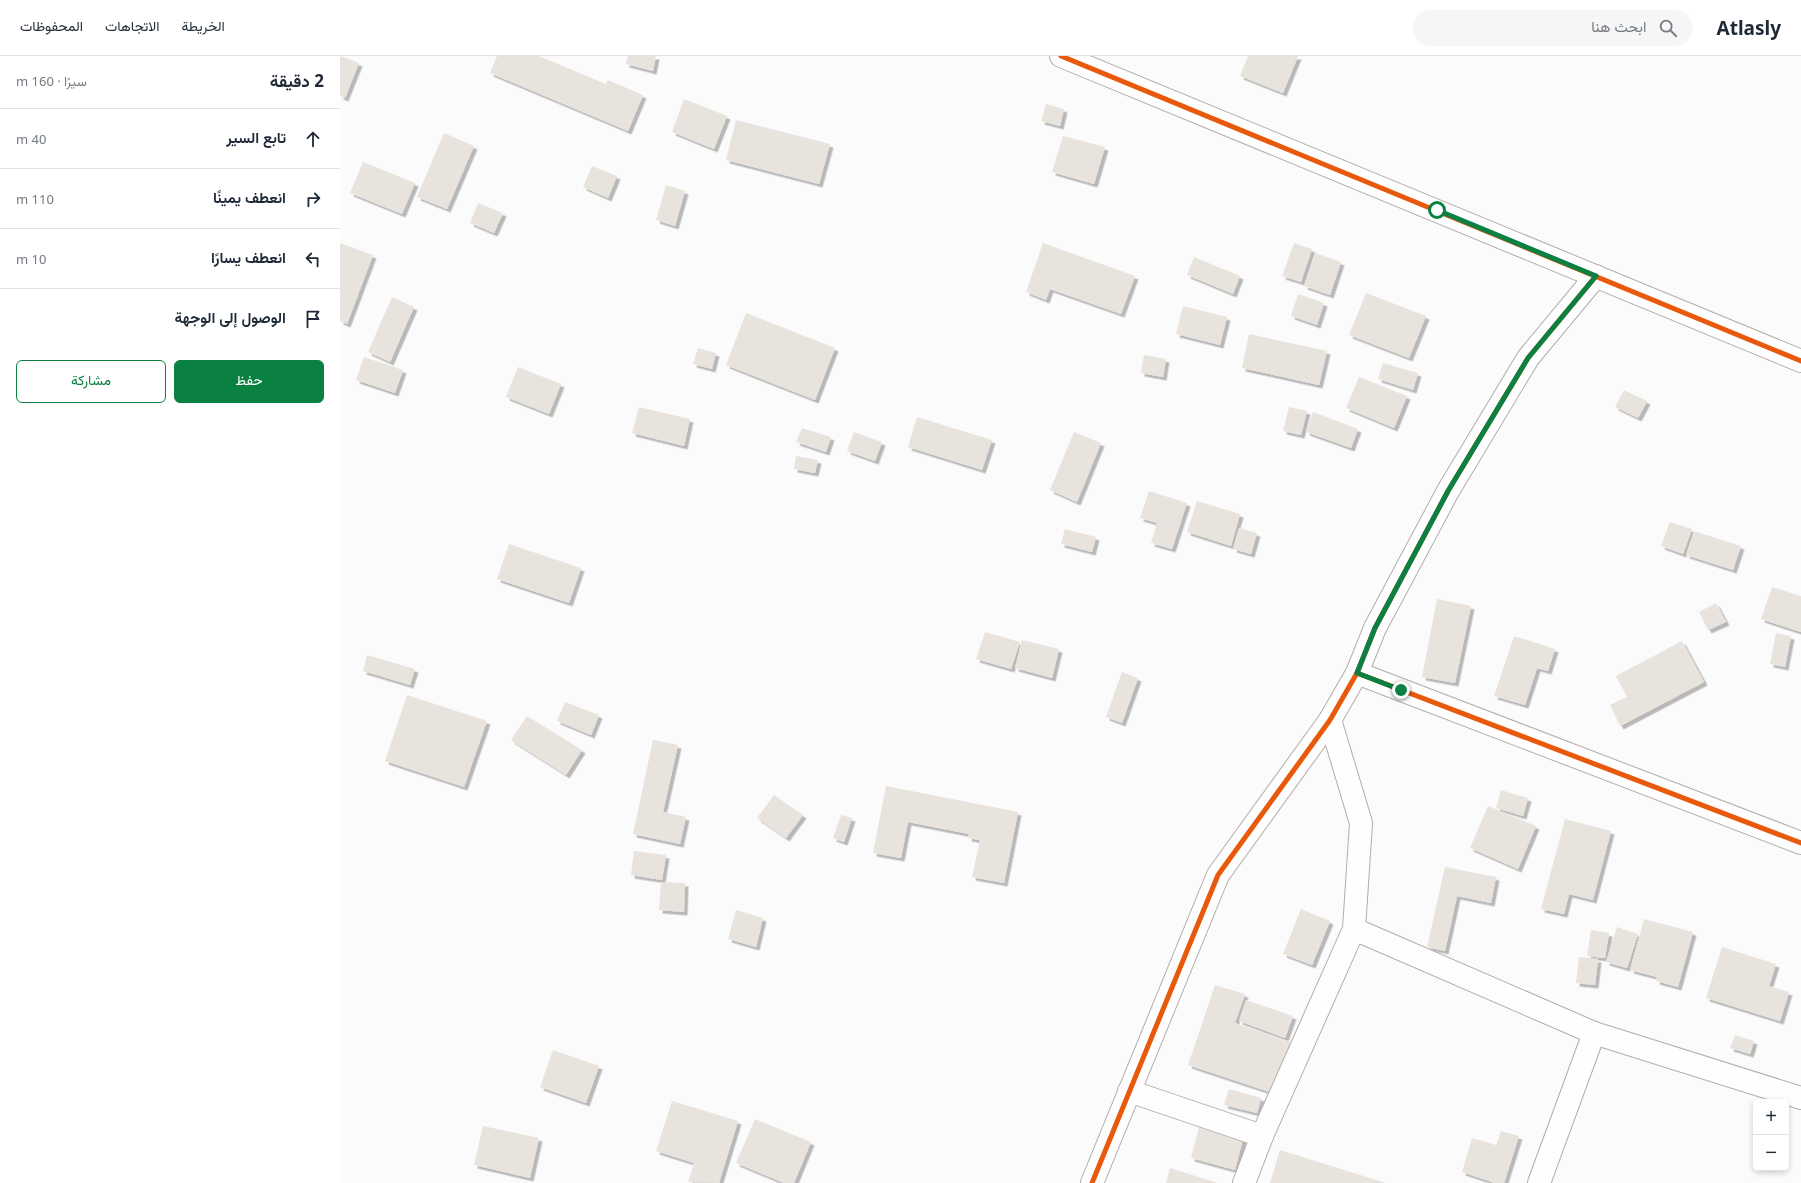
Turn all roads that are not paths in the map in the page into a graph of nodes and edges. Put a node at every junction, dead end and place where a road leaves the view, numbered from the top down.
1 (1061, 56) edge
2 (1596, 276) junction
3 (1801, 360) edge
4 (1357, 673) junction
5 (1330, 720) junction
6 (1801, 843) edge
7 (1354, 929) junction
8 (1594, 1033) junction
9 (1129, 1091) junction
10 (1801, 1098) edge
11 (1262, 1136) junction
12 (1092, 1183) edge
13 (1244, 1183) edge
14 (1539, 1183) edge

1 - 2 street
2 - 3 street
2 - 4 street
4 - 5 street
4 - 6 street
5 - 7 street
5 - 9 street
7 - 8 street
7 - 11 street
8 - 10 street
8 - 14 street
9 - 11 street
9 - 12 street
11 - 13 street

